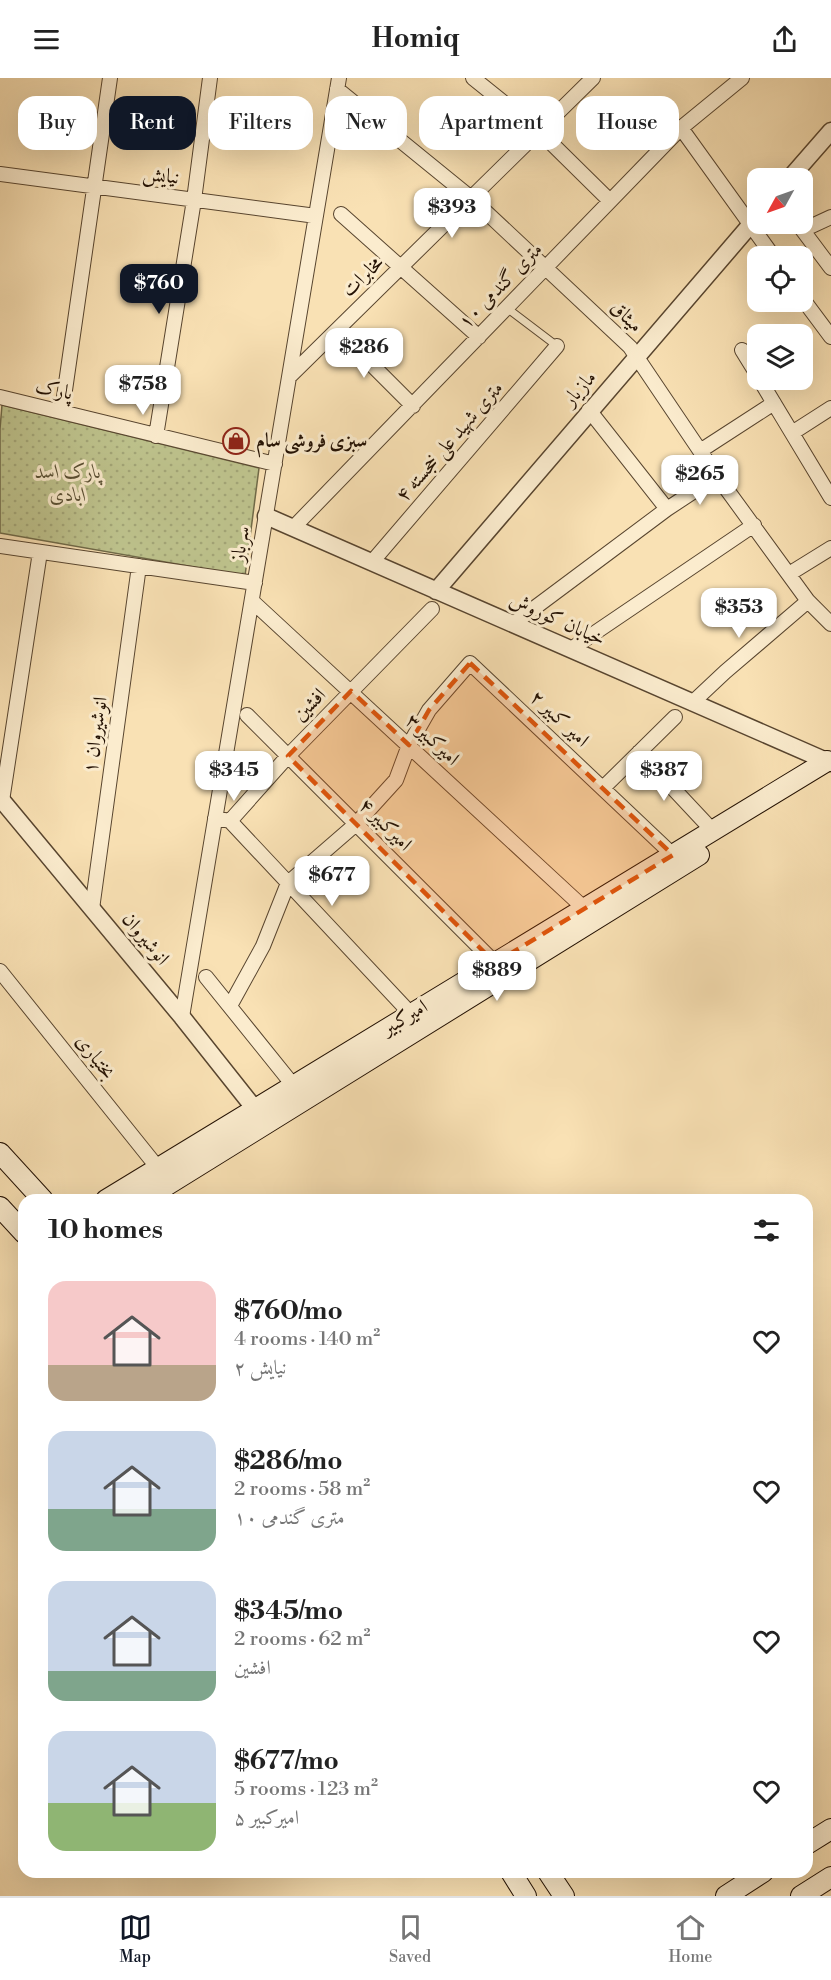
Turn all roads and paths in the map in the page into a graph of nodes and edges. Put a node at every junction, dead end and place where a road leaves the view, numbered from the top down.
1 (110, 78) edge
2 (210, 78) edge
3 (473, 78) edge
4 (593, 78) edge
5 (742, 78) edge
6 (338, 84) edge
7 (495, 96) edge
8 (564, 106) edge
9 (681, 128) junction
10 (831, 131) edge
11 (520, 150) edge
12 (558, 150) edge
13 (799, 168) edge
14 (0, 174) edge
15 (94, 186) junction
16 (471, 198) junction
17 (194, 200) junction
18 (609, 200) junction
19 (747, 211) edge
20 (341, 214) dead end
21 (316, 216) junction
22 (831, 217) edge
23 (813, 223) edge
24 (747, 228) edge
25 (805, 234) edge
26 (401, 267) junction
27 (545, 268) junction
28 (831, 268) edge
29 (507, 308) junction
30 (813, 312) edge
31 (337, 330) junction
32 (479, 337) junction
33 (831, 338) edge
34 (557, 346) joint
35 (742, 350) dead end
36 (636, 357) junction
37 (747, 358) edge
38 (289, 377) junction
39 (766, 390) edge
40 (1, 399) edge
41 (774, 403) junction
42 (413, 405) junction
43 (831, 408) edge
44 (590, 410) junction
45 (62, 411) junction
46 (792, 433) junction
47 (156, 436) junction
48 (700, 451) junction
49 (274, 464) junction
50 (717, 476) junction
51 (831, 498) edge
52 (667, 509) junction
53 (266, 516) junction
54 (754, 525) junction
55 (293, 528) junction
56 (0, 546) edge
57 (831, 548) edge
58 (40, 552) junction
59 (372, 562) junction
60 (139, 566) junction
61 (789, 574) junction
62 (255, 583) junction
63 (436, 591) junction
64 (252, 601) junction
65 (808, 601) junction
66 (432, 609) dead end
67 (513, 624) junction
68 (831, 624) edge
69 (571, 649) junction
70 (351, 691) junction
71 (693, 703) junction
72 (248, 715) dead end
73 (675, 717) dead end
74 (409, 744) junction
75 (639, 752) junction
76 (288, 756) junction
77 (830, 766) edge
78 (603, 787) junction
79 (1, 799) edge
80 (215, 818) junction
81 (230, 821) junction
82 (356, 824) junction
83 (713, 831) junction
84 (673, 855) junction
85 (288, 883) junction
86 (620, 895) junction
87 (92, 909) junction
88 (585, 909) junction
89 (495, 963) junction
90 (0, 971) edge
91 (206, 977) dead end
92 (230, 1006) junction
93 (411, 1014) junction
94 (182, 1017) junction
95 (293, 1085) junction
96 (255, 1109) junction
97 (0, 1154) edge
98 (158, 1168) junction
99 (37, 1194) edge
100 (116, 1194) edge
101 (152, 1194) edge
102 (0, 1208) edge
103 (18, 1227) edge
104 (831, 1829) edge
105 (813, 1840) edge
106 (515, 1878) edge
107 (552, 1878) edge
108 (754, 1878) edge
109 (831, 1878) edge
110 (526, 1896) edge
111 (564, 1896) edge
112 (726, 1896) edge
113 (801, 1896) edge

1 - 15 street
2 - 17 street
3 - 7 street
4 - 8 street, مخابرات
5 - 9 street, ۱۰ متری گندمی
6 - 16 street, میثاق
6 - 21 street, سرباز
9 - 18 street, ۱۰ متری گندمی
9 - 19 street
10 - 13 street
11 - 16 street, مخابرات
12 - 18 street
14 - 15 street, نیایش
15 - 17 street, نیایش
15 - 45 street
16 - 26 street, مخابرات
16 - 27 street, میثاق
17 - 21 street, نیایش
17 - 47 street
18 - 27 street, ۱۰ متری گندمی
20 - 26 street
21 - 38 street, سرباز
22 - 23 street
24 - 36 street, مازیار
25 - 28 street
26 - 31 street, مخابرات
26 - 32 street
27 - 29 street, ۱۰ متری گندمی
27 - 36 street, میثاق
29 - 32 street, ۱۰ متری گندمی
29 - 34 lane
30 - 33 street
31 - 38 street, مخابرات
31 - 42 street
32 - 42 street, ۱۰ متری گندمی
34 - 59 street, ۴ متری شهید علی خجسته
35 - 37 street
36 - 44 street, مازیار
36 - 48 street, میثاق
38 - 49 street, سرباز
39 - 41 street
40 - 45 street, پارک
41 - 46 street
41 - 48 street
42 - 55 street, ۱۰ متری گندمی
43 - 46 street
44 - 52 street
44 - 63 street, مازیار
45 - 47 street, پارک
46 - 51 street
47 - 49 street, پارک
48 - 50 street, میثاق
49 - 53 street, سرباز
50 - 52 street
50 - 54 street, میثاق
52 - 67 street
53 - 55 street, خیابان کوروش
53 - 62 street, سرباز
54 - 61 street, میثاق
54 - 69 street
55 - 59 street, خیابان کوروش
56 - 58 street
57 - 61 street
58 - 60 street
58 - 79 street
59 - 63 street, خیابان کوروش
60 - 62 street
60 - 87 street, انوشیروان ۱
61 - 65 street, میثاق
62 - 64 street, سرباز
63 - 67 street, خیابان کوروش
64 - 70 street, امیرکبیر ۳
64 - 80 street, سرباز
65 - 68 street, میثاق
65 - 71 street
66 - 70 street, افشین
67 - 69 street, خیابان کوروش
69 - 71 street, خیابان کوروش
70 - 74 street, امیرکبیر ۳
70 - 76 street, افشین
71 - 77 street, خیابان کوروش
72 - 76 street, امیرکبیر ۴
73 - 75 street
74 - 78 street, امیر کبیر ۲
74 - 82 street
74 - 88 street, امیرکبیر ۳
75 - 78 street
75 - 83 street
76 - 81 street, افشین
76 - 82 street, امیرکبیر ۴
77 - 83 main road, امیرکبیر
77 - 86 main road, امیرکبیر
78 - 84 street, امیر کبیر ۲
79 - 87 street, انوشیروان
80 - 81 street
80 - 94 street, سرباز
81 - 85 street
82 - 85 street
82 - 89 street, امیرکبیر ۴
83 - 84 main road, امیرکبیر
84 - 86 main road, امیرکبیر
85 - 92 street
85 - 93 street
86 - 88 main road, امیرکبیر
86 - 101 main road, امیرکبیر
87 - 94 street, انوشیروان
88 - 89 main road, امیرکبیر
89 - 93 main road, امیرکبیر
90 - 98 street, بختیاری
91 - 92 street
92 - 95 street
93 - 95 main road, امیرکبیر
94 - 96 street, انوشیروان
95 - 96 main road, امیرکبیر
96 - 98 main road, امیرکبیر
97 - 99 main road
98 - 100 main road, امیرکبیر
102 - 103 main road
104 - 105 main road
106 - 110 main road
107 - 111 main road
108 - 112 main road
109 - 113 main road

